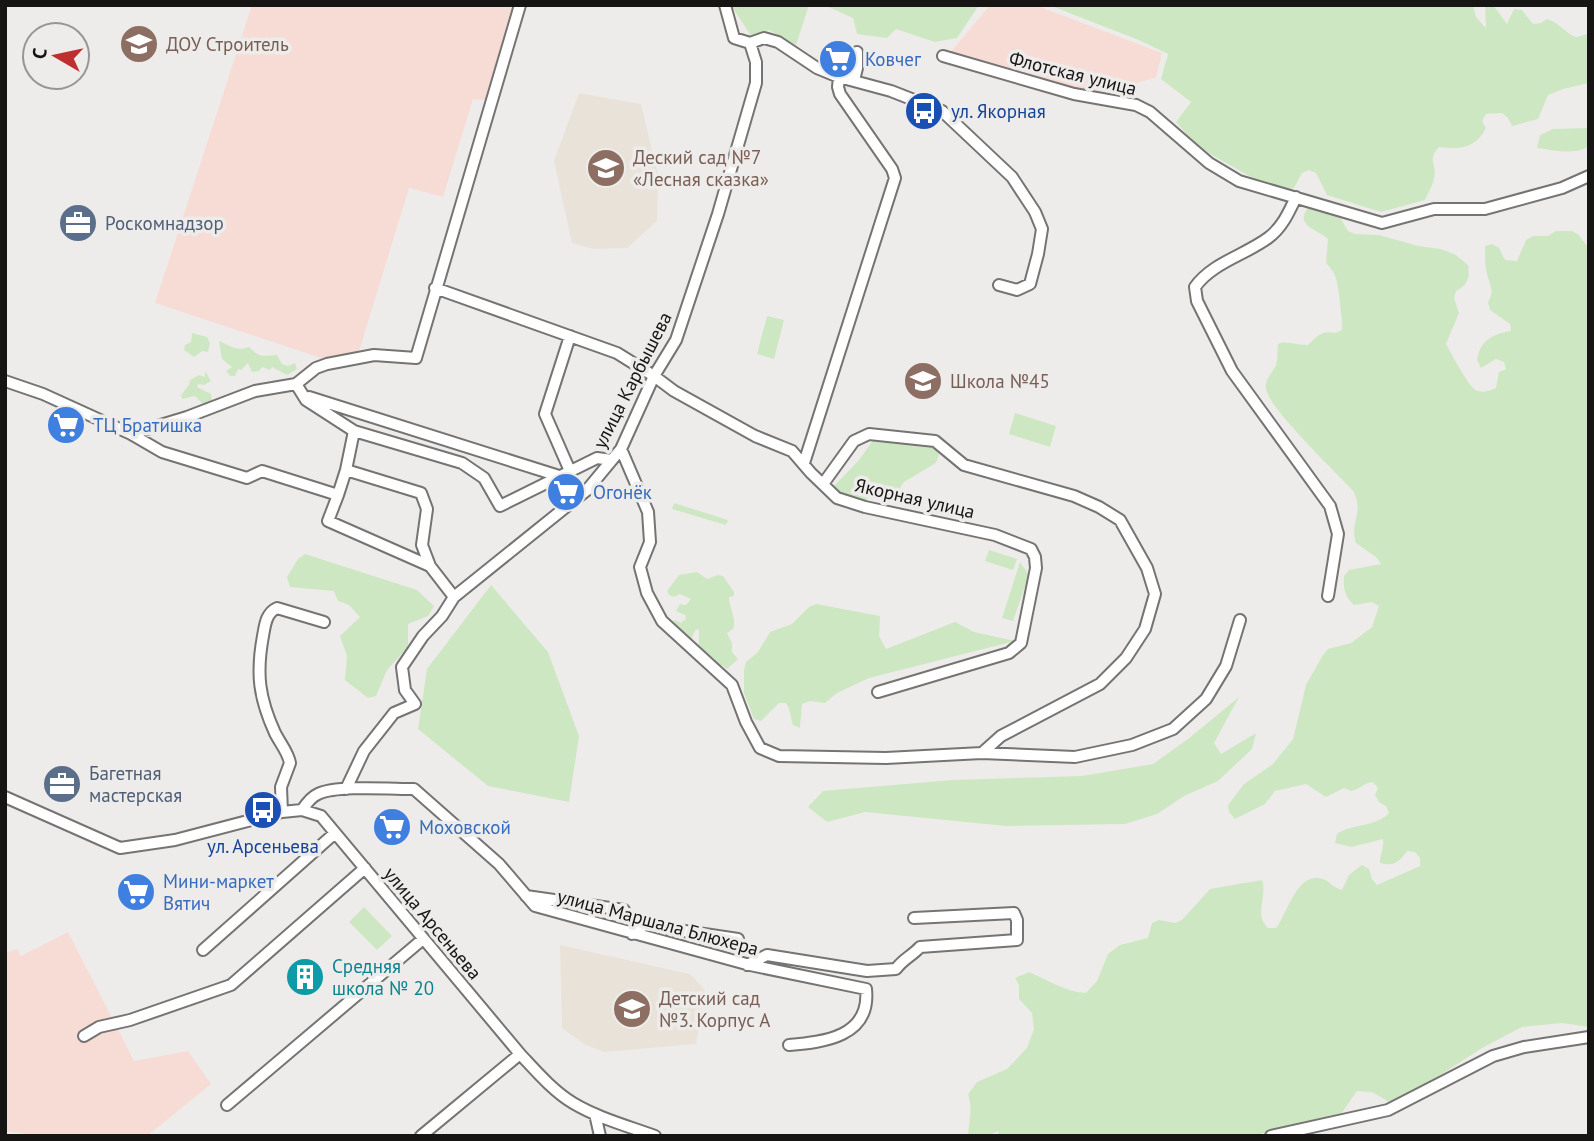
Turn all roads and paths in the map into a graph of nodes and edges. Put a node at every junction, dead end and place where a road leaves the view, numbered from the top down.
1 (520, 5) edge
2 (725, 5) edge
3 (750, 43) junction
4 (857, 52) dead end
5 (943, 56) dead end
6 (839, 77) junction
7 (854, 80) junction
8 (1589, 176) edge
9 (1296, 197) junction
10 (999, 285) dead end
11 (435, 288) junction
12 (570, 336) junction
13 (654, 376) junction
14 (5, 381) edge
15 (296, 384) junction
16 (303, 396) junction
17 (354, 430) junction
18 (131, 434) junction
19 (621, 449) junction
20 (612, 460) junction
21 (804, 463) junction
22 (346, 470) junction
23 (564, 473) junction
24 (823, 484) junction
25 (338, 495) junction
26 (430, 566) junction
27 (1328, 596) dead end
28 (454, 597) junction
29 (1240, 620) dead end
30 (324, 622) dead end
31 (878, 692) dead end
32 (982, 752) junction
33 (346, 789) junction
34 (5, 797) edge
35 (302, 810) junction
36 (282, 812) junction
37 (335, 833) junction
38 (365, 868) junction
39 (526, 896) junction
40 (624, 910) dead end
41 (914, 918) dead end
42 (632, 934) junction
43 (423, 939) junction
44 (738, 939) dead end
45 (203, 950) dead end
46 (747, 965) junction
47 (84, 1036) dead end
48 (1589, 1037) edge
49 (789, 1045) dead end
50 (520, 1054) junction
51 (227, 1105) dead end
52 (596, 1114) junction
53 (421, 1136) edge
54 (600, 1136) edge
55 (655, 1136) edge
56 (1272, 1136) edge

1 - 11 street
2 - 3 street
3 - 6 street
3 - 13 street, улица Карбышева
4 - 7 street
5 - 9 street, Флотская улица
6 - 7 street
6 - 21 street
7 - 10 street
8 - 9 street, Флотская улица
9 - 27 street
11 - 12 street, Якорная улица
11 - 15 street
12 - 13 street, Якорная улица
12 - 23 street
13 - 19 street, улица Карбышева
13 - 21 street, Якорная улица
14 - 18 street
15 - 16 street
15 - 18 street
16 - 17 street
16 - 23 street
17 - 22 street
17 - 23 street
18 - 25 street
19 - 20 street, улица Карбышева
19 - 32 street
20 - 23 street
20 - 28 street, улица Карбышева
21 - 24 street, Якорная улица
22 - 25 street
22 - 26 street
24 - 31 street, Якорная улица
24 - 32 street
25 - 26 street
26 - 28 street
28 - 33 street, улица Карбышева
29 - 32 street
30 - 36 street
33 - 35 street, улица Маршала Блюхера
33 - 39 street, улица Маршала Блюхера
34 - 36 street
35 - 36 street
35 - 37 street, улица Арсеньева
37 - 38 street, улица Арсеньева
37 - 45 street
38 - 43 street, улица Арсеньева
38 - 47 street
39 - 40 street
39 - 42 street, улица Маршала Блюхера
41 - 46 street
42 - 44 street
42 - 46 street, улица Маршала Блюхера
43 - 50 street, улица Арсеньева
43 - 51 street
46 - 49 street, улица Маршала Блюхера
48 - 56 street
50 - 52 street, улица Арсеньева
50 - 53 street
52 - 54 street
52 - 55 street, улица Арсеньева

